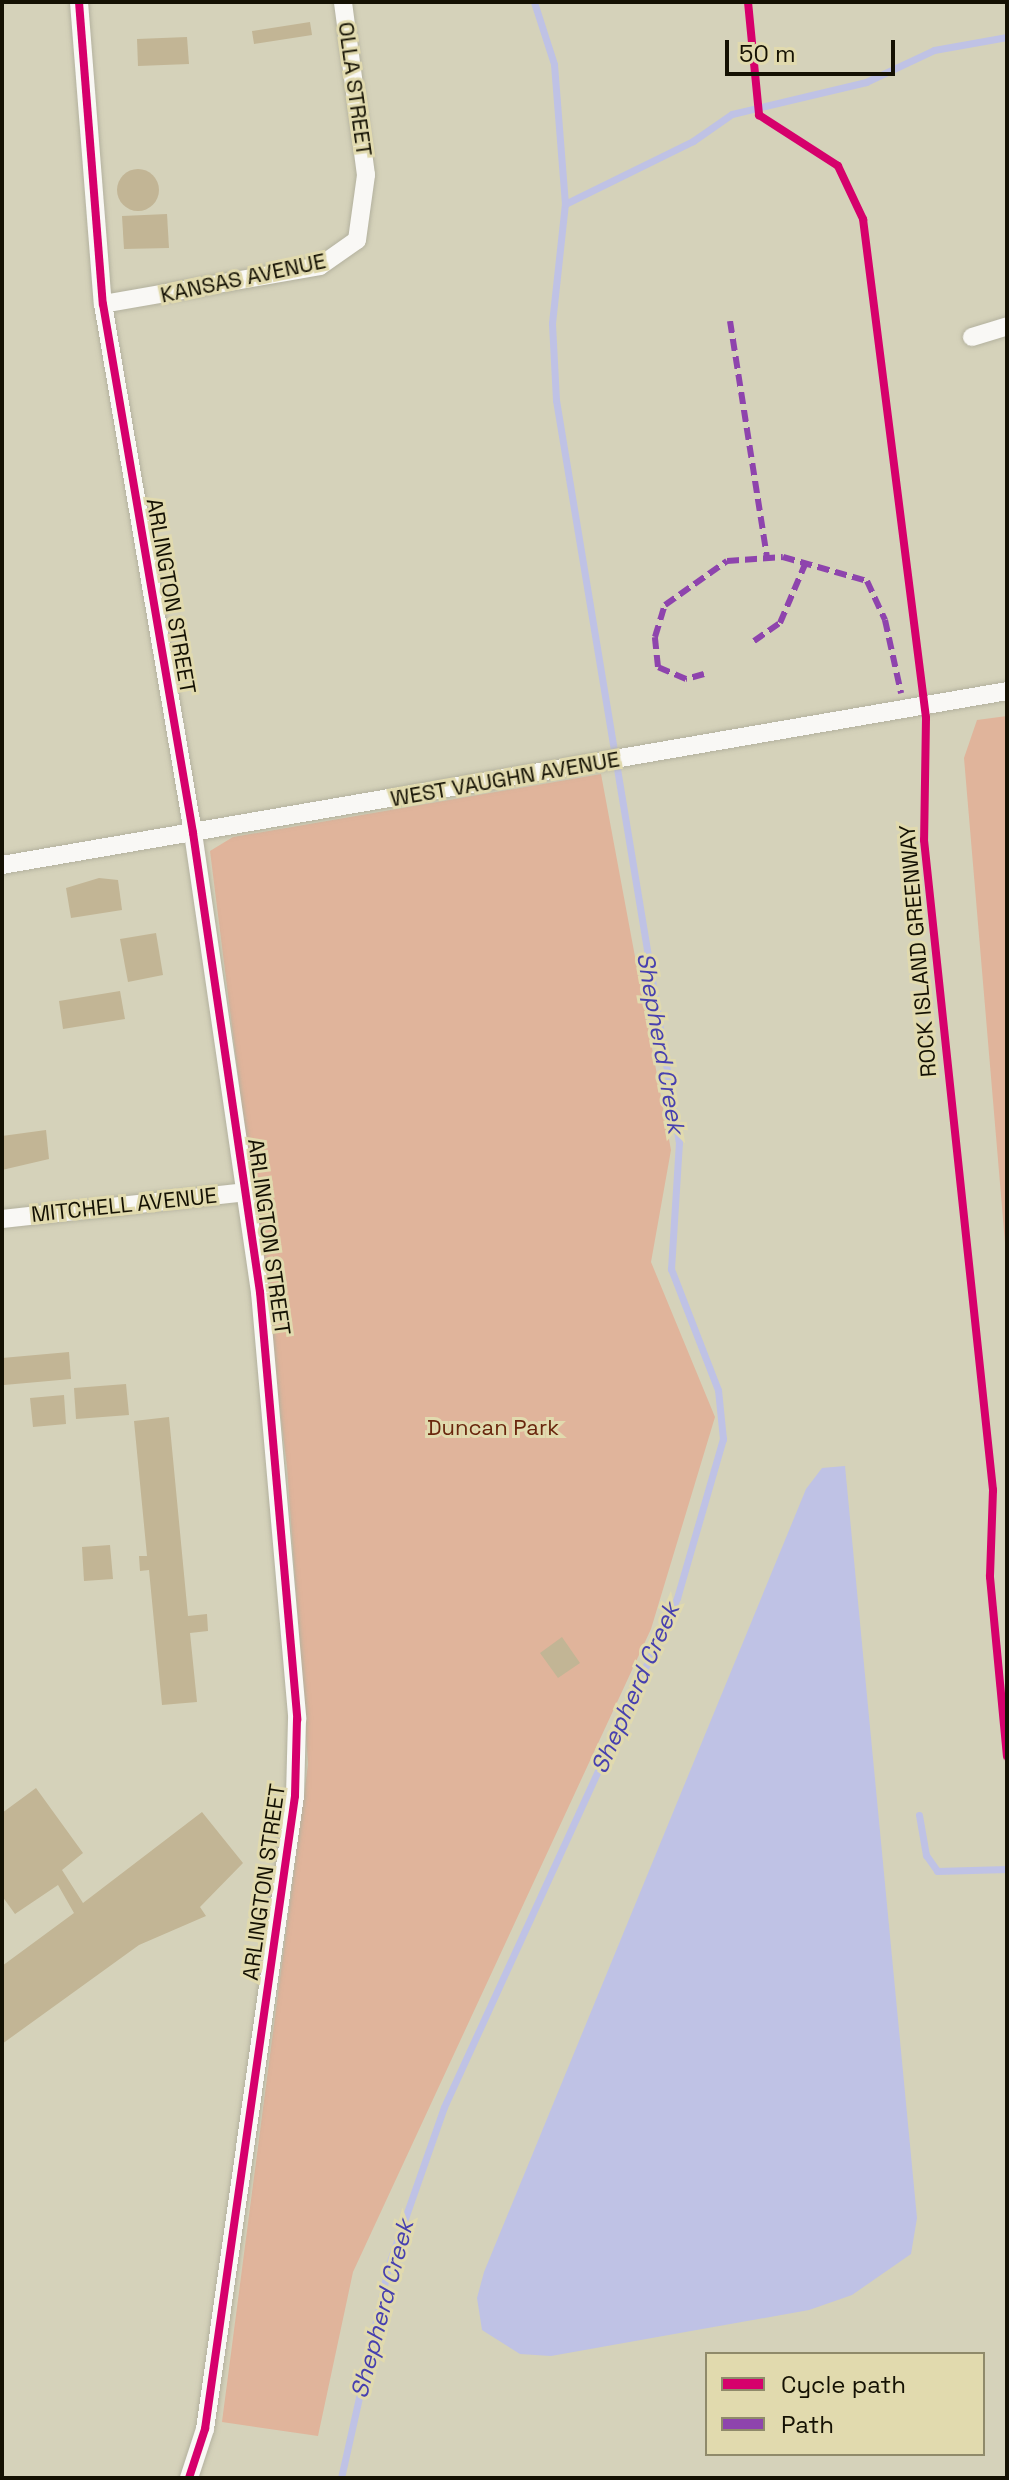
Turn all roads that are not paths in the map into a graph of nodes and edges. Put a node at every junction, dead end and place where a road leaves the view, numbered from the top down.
1 (79, 2) edge
2 (343, 2) edge
3 (366, 175) joint
4 (103, 304) junction
5 (1007, 326) edge
6 (972, 337) dead end
7 (1007, 691) edge
8 (193, 833) junction
9 (2, 865) edge
10 (245, 1192) junction
11 (2, 1219) edge
12 (189, 2478) edge

1 - 4 street, ARLINGTON STREET
2 - 3 street, OLLA STREET
3 - 4 street, KANSAS AVENUE
4 - 8 street, ARLINGTON STREET
5 - 6 street
7 - 8 street, WEST VAUGHN AVENUE
8 - 9 street, WEST VAUGHN AVENUE
8 - 10 street, ARLINGTON STREET
10 - 11 street, MITCHELL AVENUE
10 - 12 street, ARLINGTON STREET

